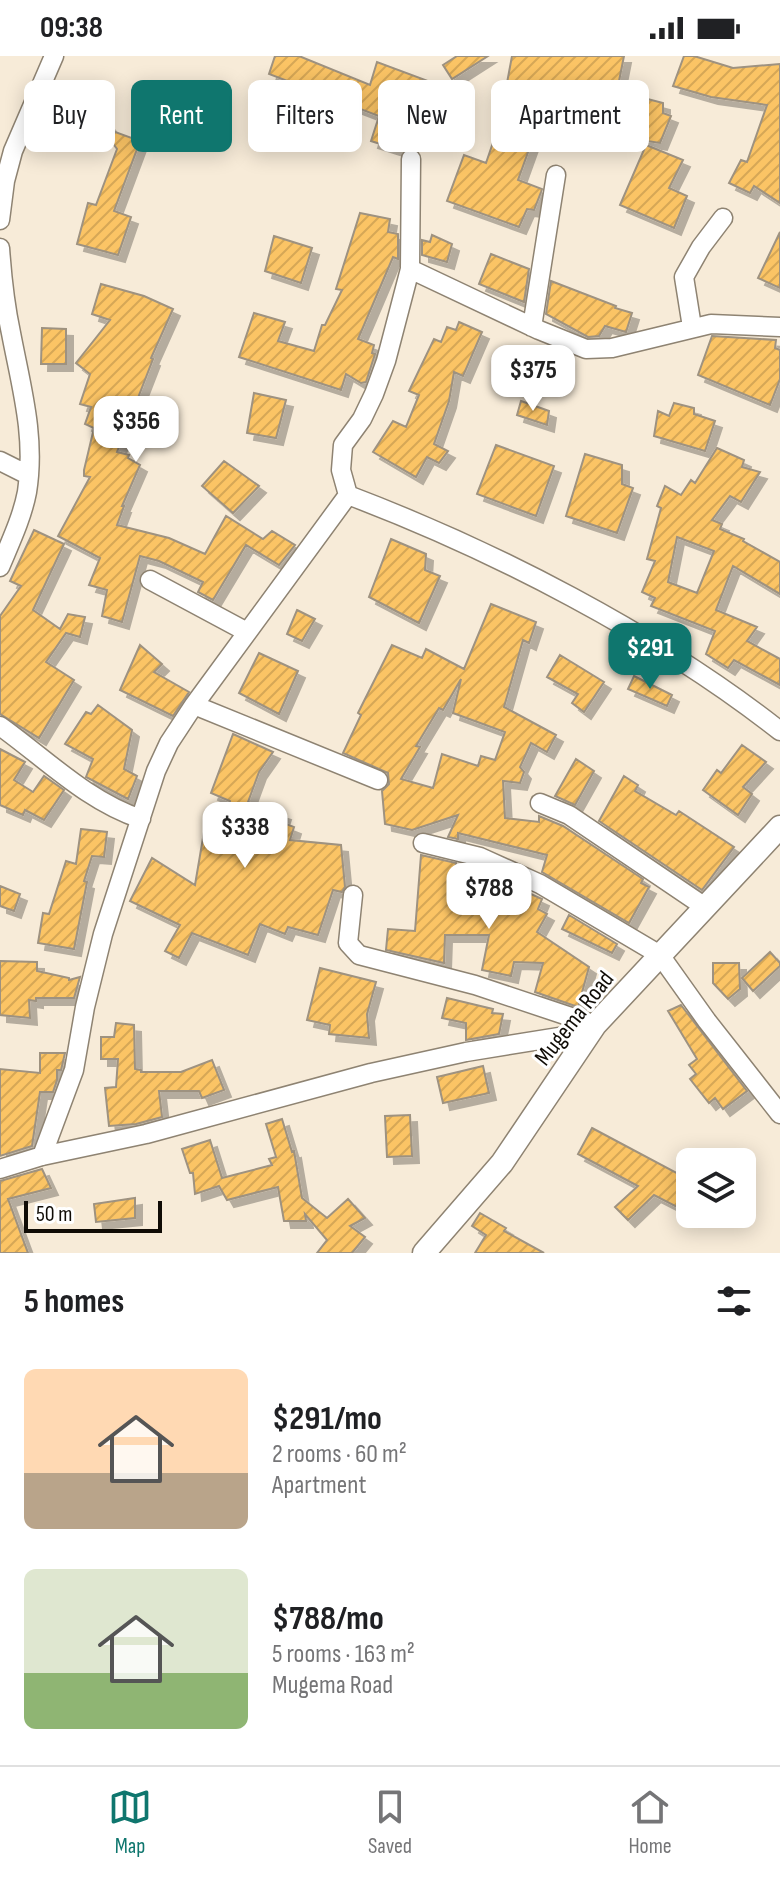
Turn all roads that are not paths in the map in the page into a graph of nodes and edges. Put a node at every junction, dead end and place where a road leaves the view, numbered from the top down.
1 (54, 56) edge
2 (411, 159) dead end
3 (556, 175) dead end
4 (723, 218) dead end
5 (0, 220) edge
6 (0, 248) edge
7 (410, 269) junction
8 (532, 327) junction
9 (692, 327) junction
10 (780, 327) edge
11 (0, 461) edge
12 (28, 475) junction
13 (348, 495) junction
14 (0, 567) edge
15 (150, 580) dead end
16 (247, 632) junction
17 (194, 705) junction
18 (0, 726) edge
19 (780, 731) edge
20 (378, 780) dead end
21 (540, 803) dead end
22 (141, 819) junction
23 (780, 827) edge
24 (423, 843) dead end
25 (353, 895) dead end
26 (705, 907) junction
27 (660, 955) junction
28 (593, 1028) junction
29 (780, 1114) edge
30 (42, 1156) junction
31 (0, 1169) edge
32 (424, 1253) edge

1 - 5 street
2 - 7 street
3 - 8 street
4 - 9 street
6 - 12 street
7 - 8 street
7 - 13 street
8 - 9 street
9 - 10 street
11 - 12 street
12 - 14 street
13 - 16 street
13 - 19 street
15 - 16 street
16 - 17 street
17 - 20 street
17 - 22 street
18 - 22 street
21 - 26 street
22 - 30 street
23 - 26 street, Mugema Road
24 - 27 street
25 - 28 street
26 - 27 street, Mugema Road
27 - 28 street, Mugema Road
27 - 29 street
28 - 30 street
28 - 32 street, Mugema Road
30 - 31 street

